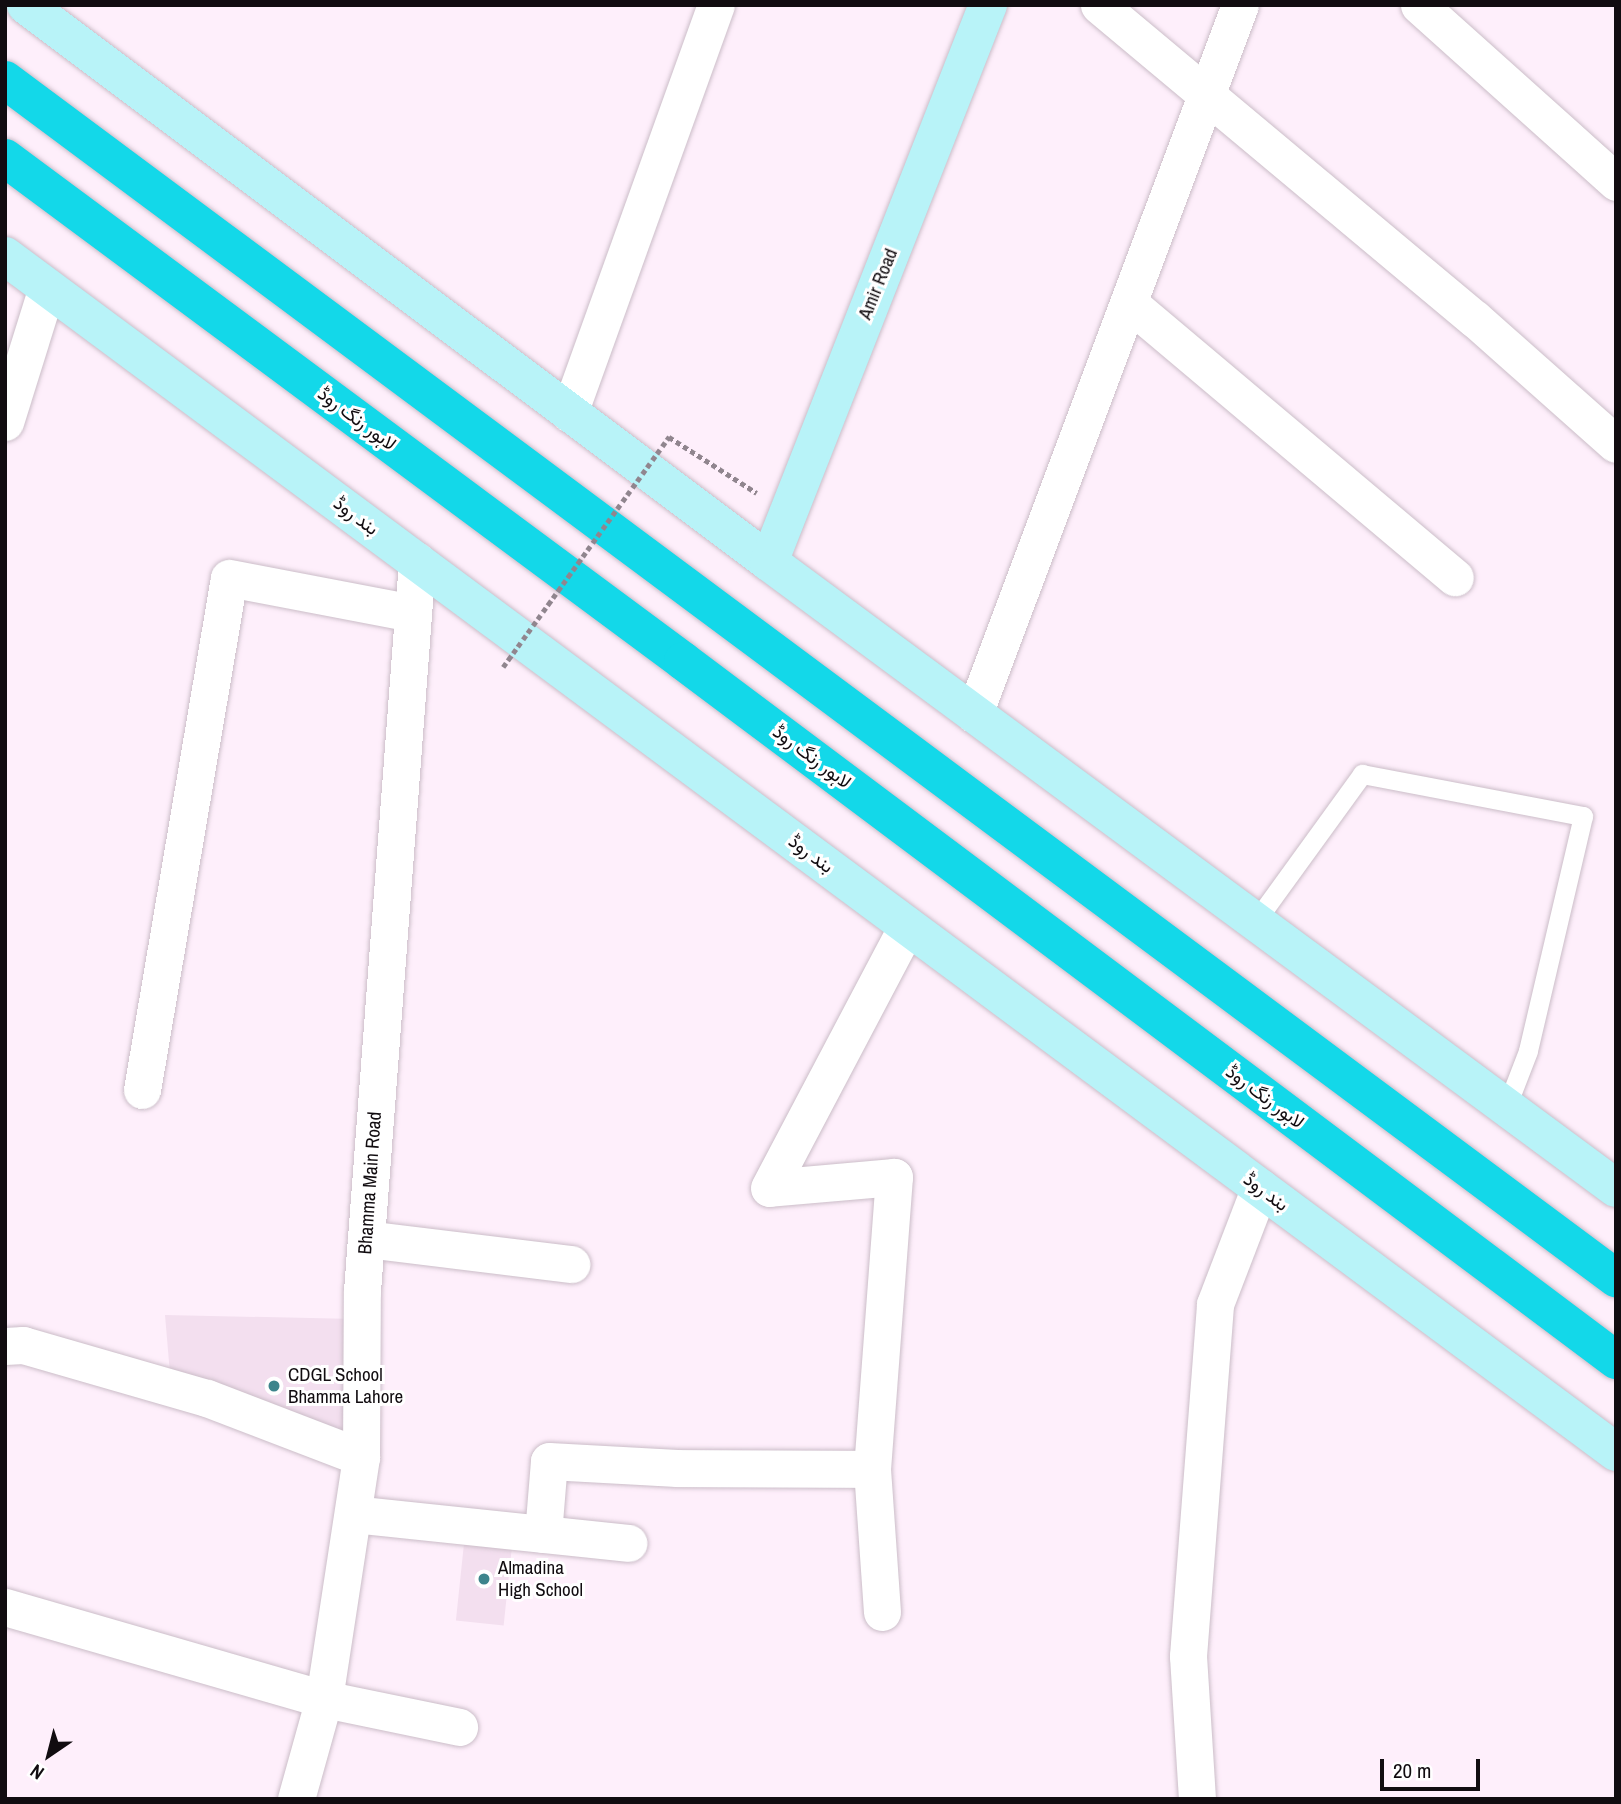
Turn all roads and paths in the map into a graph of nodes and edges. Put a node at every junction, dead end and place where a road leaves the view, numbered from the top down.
1 (26, 5) edge
2 (716, 5) edge
3 (988, 5) edge
4 (1099, 5) edge
5 (1240, 5) edge
6 (1419, 5) edge
7 (5, 80) edge
8 (1207, 95) junction
9 (5, 158) edge
10 (1616, 183) edge
11 (5, 256) edge
12 (47, 287) junction
13 (1129, 303) junction
14 (569, 413) junction
15 (5, 422) edge
16 (1616, 444) edge
17 (745, 486) dead end
18 (417, 561) junction
19 (769, 562) junction
20 (1454, 578) dead end
21 (413, 613) junction
22 (503, 667) dead end
23 (974, 714) junction
24 (1255, 922) junction
25 (907, 926) junction
26 (142, 1090) dead end
27 (1506, 1108) junction
28 (1260, 1187) junction
29 (1616, 1188) edge
30 (366, 1239) junction
31 (571, 1264) dead end
32 (1616, 1278) edge
33 (5, 1346) edge
34 (1616, 1360) edge
35 (1616, 1452) edge
36 (361, 1457) junction
37 (872, 1468) junction
38 (353, 1514) junction
39 (542, 1534) junction
40 (628, 1543) dead end
41 (5, 1607) edge
42 (882, 1612) dead end
43 (324, 1699) junction
44 (459, 1727) dead end
45 (296, 1799) edge
46 (1197, 1799) edge

1 - 14 main road
2 - 14 street
3 - 19 main road, Amir Road
4 - 8 street
5 - 8 street
6 - 10 street
7 - 32 highway
8 - 13 street
8 - 16 street
9 - 34 highway, لاہور رنگ روڈ
11 - 12 main road, بند روڈ
12 - 15 street
12 - 18 main road, بند روڈ
13 - 20 street
13 - 23 street
14 - 19 main road
17 - 22 path, bridge
18 - 21 street, Bhamma Main Road
18 - 25 main road, بند روڈ
19 - 23 main road
21 - 26 street
21 - 30 street, Bhamma Main Road
23 - 24 main road
24 - 27 main road
24 - 27 lane
25 - 28 main road, بند روڈ
25 - 37 street
27 - 29 main road
28 - 35 main road, بند روڈ
28 - 46 street
30 - 31 street
30 - 36 street, Bhamma Main Road
33 - 36 street
36 - 38 street, Bhamma Main Road
37 - 39 street
37 - 42 street
38 - 39 street
38 - 43 street, Bhamma Main Road
39 - 40 street
41 - 43 street
43 - 44 street
43 - 45 street, Bhamma Main Road

